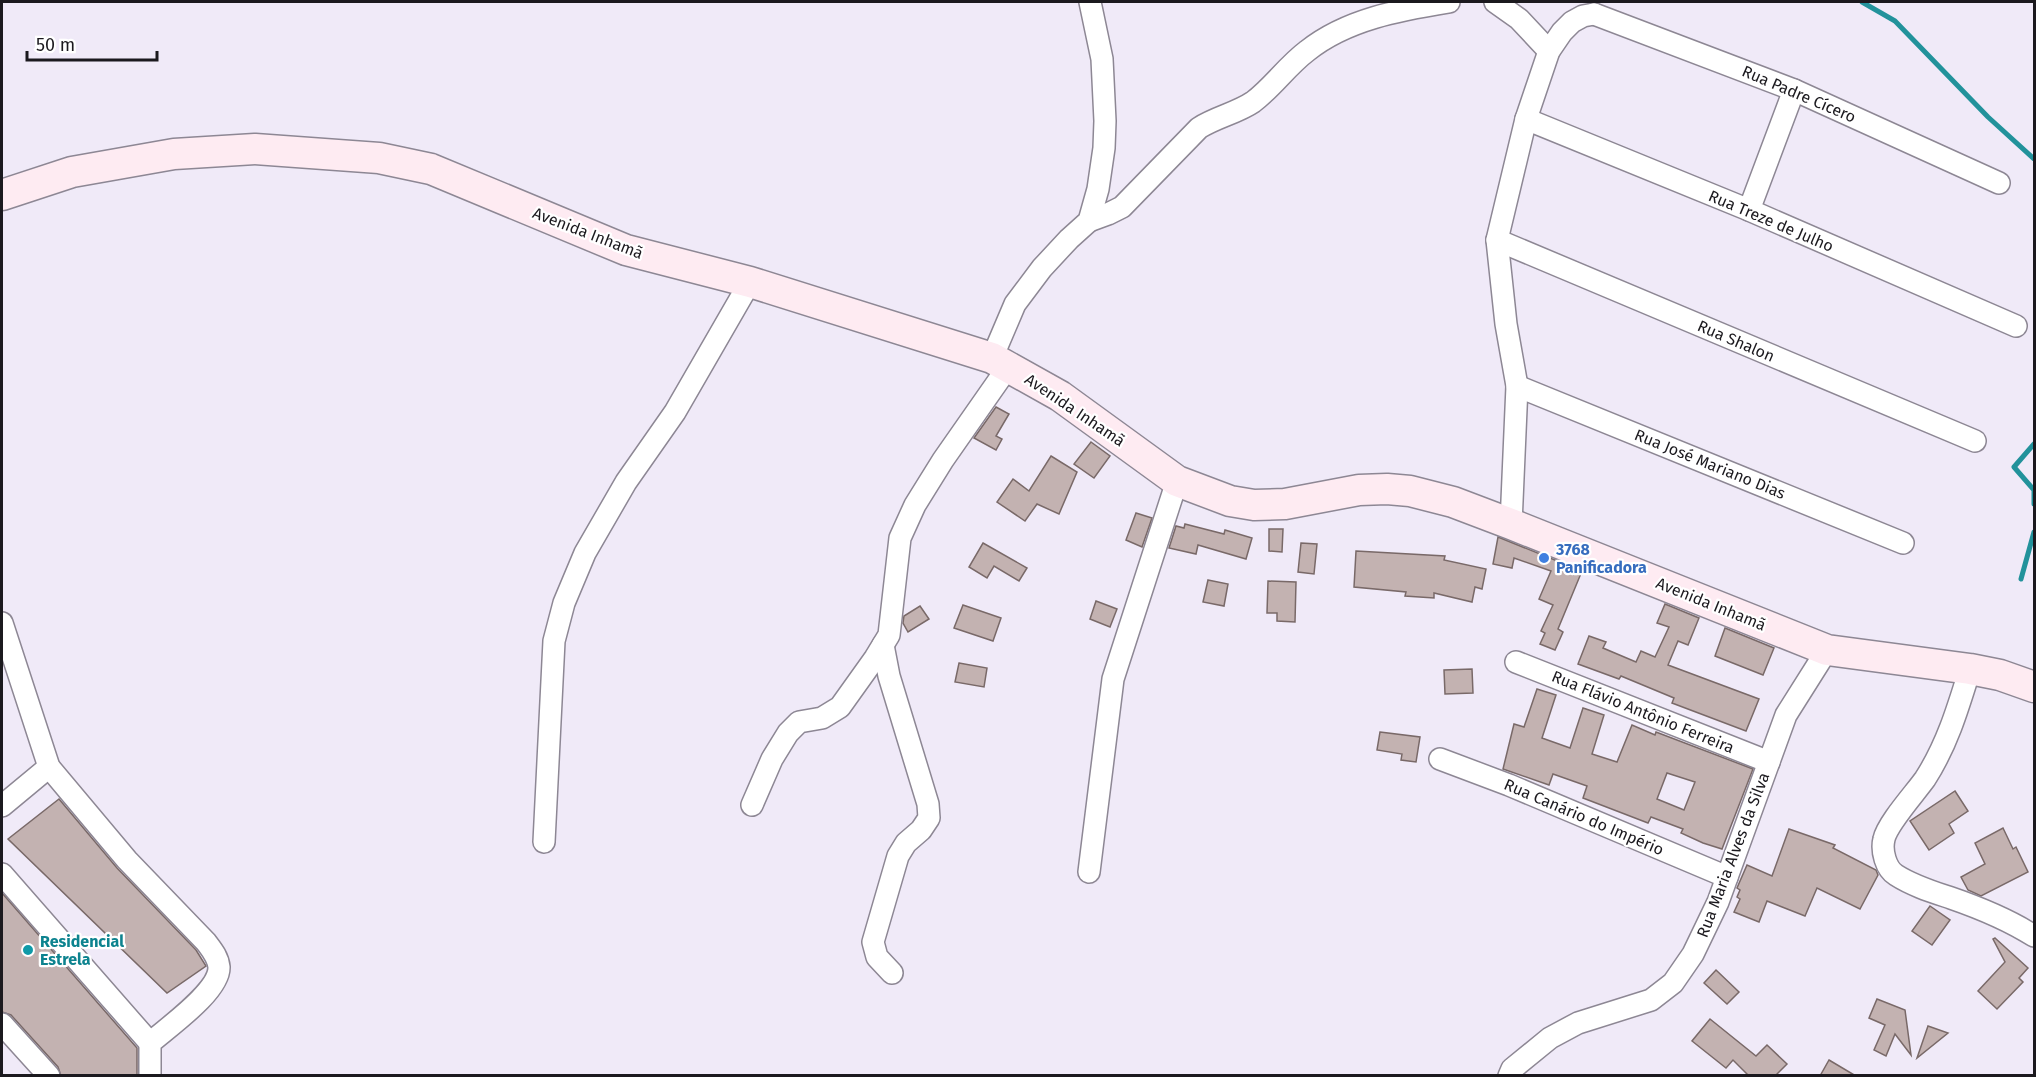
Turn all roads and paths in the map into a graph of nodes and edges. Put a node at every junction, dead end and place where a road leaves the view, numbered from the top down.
1 (1090, 2) edge
2 (1449, 2) edge
3 (1495, 2) edge
4 (1590, 8) edge
5 (1549, 51) junction
6 (1794, 90) junction
7 (1526, 119) junction
8 (1999, 183) dead end
9 (2, 195) edge
10 (1749, 210) junction
11 (1089, 221) junction
12 (1497, 240) junction
13 (750, 282) junction
14 (2016, 326) dead end
15 (1000, 362) junction
16 (1516, 386) junction
17 (1975, 441) dead end
18 (1178, 481) junction
19 (1511, 524) junction
20 (1903, 543) dead end
21 (2, 623) edge
22 (883, 645) junction
23 (1827, 650) junction
24 (1516, 662) dead end
25 (1970, 669) junction
26 (2034, 687) edge
27 (1440, 759) dead end
28 (1769, 762) junction
29 (49, 767) junction
30 (752, 805) dead end
31 (2, 806) edge
32 (544, 842) dead end
33 (1089, 872) dead end
34 (2, 874) edge
35 (1727, 877) junction
36 (2034, 936) edge
37 (892, 973) dead end
38 (2, 1024) edge
39 (150, 1043) junction
40 (49, 1076) edge
41 (150, 1076) edge
42 (1509, 1076) edge

1 - 11 street
2 - 11 street
3 - 5 street
4 - 5 street
4 - 6 street, Rua Padre Cícero
5 - 7 street
6 - 8 street, Rua Padre Cícero
6 - 10 street
7 - 10 street, Rua Treze de Julho
7 - 12 street
9 - 13 street, Avenida Inhamã
10 - 14 street, Rua Treze de Julho
11 - 15 street
12 - 16 street
12 - 17 street, Rua Shalon
13 - 15 street, Avenida Inhamã
13 - 32 street
15 - 18 street, Avenida Inhamã
15 - 22 street
16 - 19 street
16 - 20 street, Rua José Mariano Dias
18 - 19 street, Avenida Inhamã
18 - 33 street
19 - 23 street, Avenida Inhamã
21 - 29 street
22 - 30 street
22 - 37 street
23 - 25 street, Avenida Inhamã
23 - 28 street, Rua Maria Alves da Silva
24 - 28 street, Rua Flávio Antônio Ferreira
25 - 26 street, Avenida Inhamã
25 - 36 street
27 - 35 street, Rua Canário do Império
28 - 35 street, Rua Maria Alves da Silva
29 - 31 street
29 - 39 street
34 - 39 street
35 - 42 street, Rua Maria Alves da Silva
38 - 40 street
39 - 41 street

